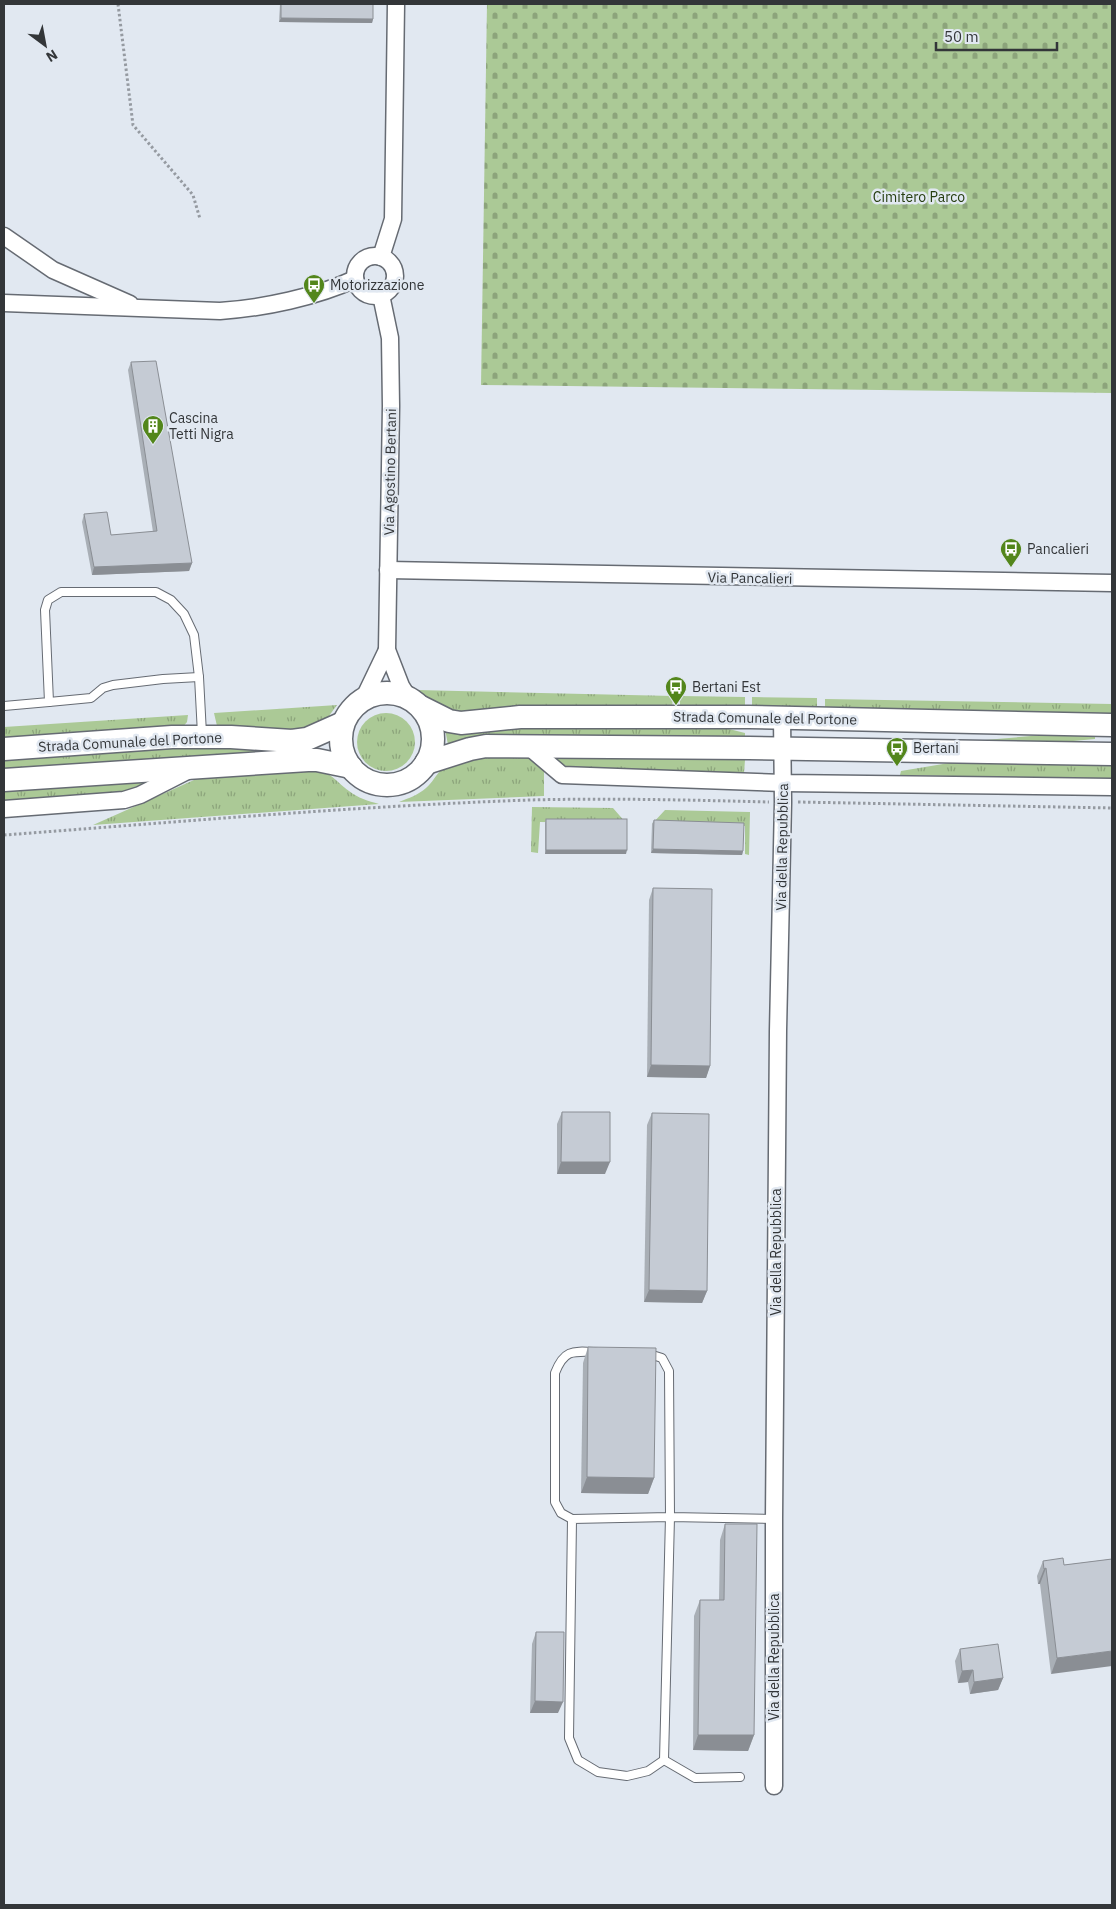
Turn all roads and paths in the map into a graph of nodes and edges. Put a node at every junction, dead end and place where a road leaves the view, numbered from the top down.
1 (118, 4) edge
2 (396, 4) edge
3 (200, 220) dead end
4 (4, 236) edge
5 (381, 257) junction
6 (356, 279) junction
7 (380, 295) junction
8 (4, 303) edge
9 (142, 308) junction
10 (388, 570) junction
11 (1112, 583) edge
12 (387, 650) junction
13 (199, 677) junction
14 (363, 700) junction
15 (49, 702) junction
16 (414, 702) junction
17 (4, 706) edge
18 (782, 718) junction
19 (344, 724) junction
20 (1112, 725) edge
21 (202, 736) junction
22 (528, 747) junction
23 (783, 748) junction
24 (4, 749) edge
25 (1112, 754) edge
26 (426, 763) junction
27 (194, 767) junction
28 (351, 767) junction
29 (4, 780) edge
30 (783, 783) junction
31 (1112, 787) edge
32 (783, 802) junction
33 (1112, 808) edge
34 (4, 809) edge
35 (4, 835) edge
36 (601, 1352) edge
37 (639, 1353) edge
38 (670, 1517) junction
39 (572, 1519) junction
40 (774, 1519) junction
41 (664, 1760) junction
42 (740, 1777) dead end
43 (774, 1786) dead end

1 - 3 path
2 - 5 street
4 - 9 street
5 - 6 street
5 - 7 street
6 - 7 street
6 - 9 street
7 - 10 street, Via Agostino Bertani
8 - 9 street
10 - 11 street, Via Pancalieri
10 - 12 street, Via Agostino Bertani
12 - 14 street, Via Agostino Bertani
12 - 16 street, Via Agostino Bertani
13 - 15 lane
13 - 15 lane
13 - 21 lane
14 - 16 street
14 - 19 street
15 - 17 lane
16 - 18 street, Strada Comunale del Portone
16 - 26 street
18 - 20 street, Strada Comunale del Portone
18 - 23 street, Via della Repubblica
19 - 21 street, Strada Comunale del Portone
19 - 28 street
21 - 24 street, Strada Comunale del Portone
22 - 23 street
22 - 26 street
22 - 30 street
23 - 25 street
23 - 30 street, Via della Repubblica
26 - 28 street
27 - 28 street, Strada Comunale del Portone
27 - 29 street, Strada Comunale del Portone
27 - 34 street, Strada Comunale del Portone
30 - 31 street
30 - 32 street, Via della Repubblica
32 - 33 path
32 - 35 path
32 - 40 street, Via della Repubblica
36 - 39 lane
37 - 38 lane
38 - 39 lane
38 - 40 lane
38 - 41 lane
39 - 41 lane
40 - 43 street, Via della Repubblica
41 - 42 lane

